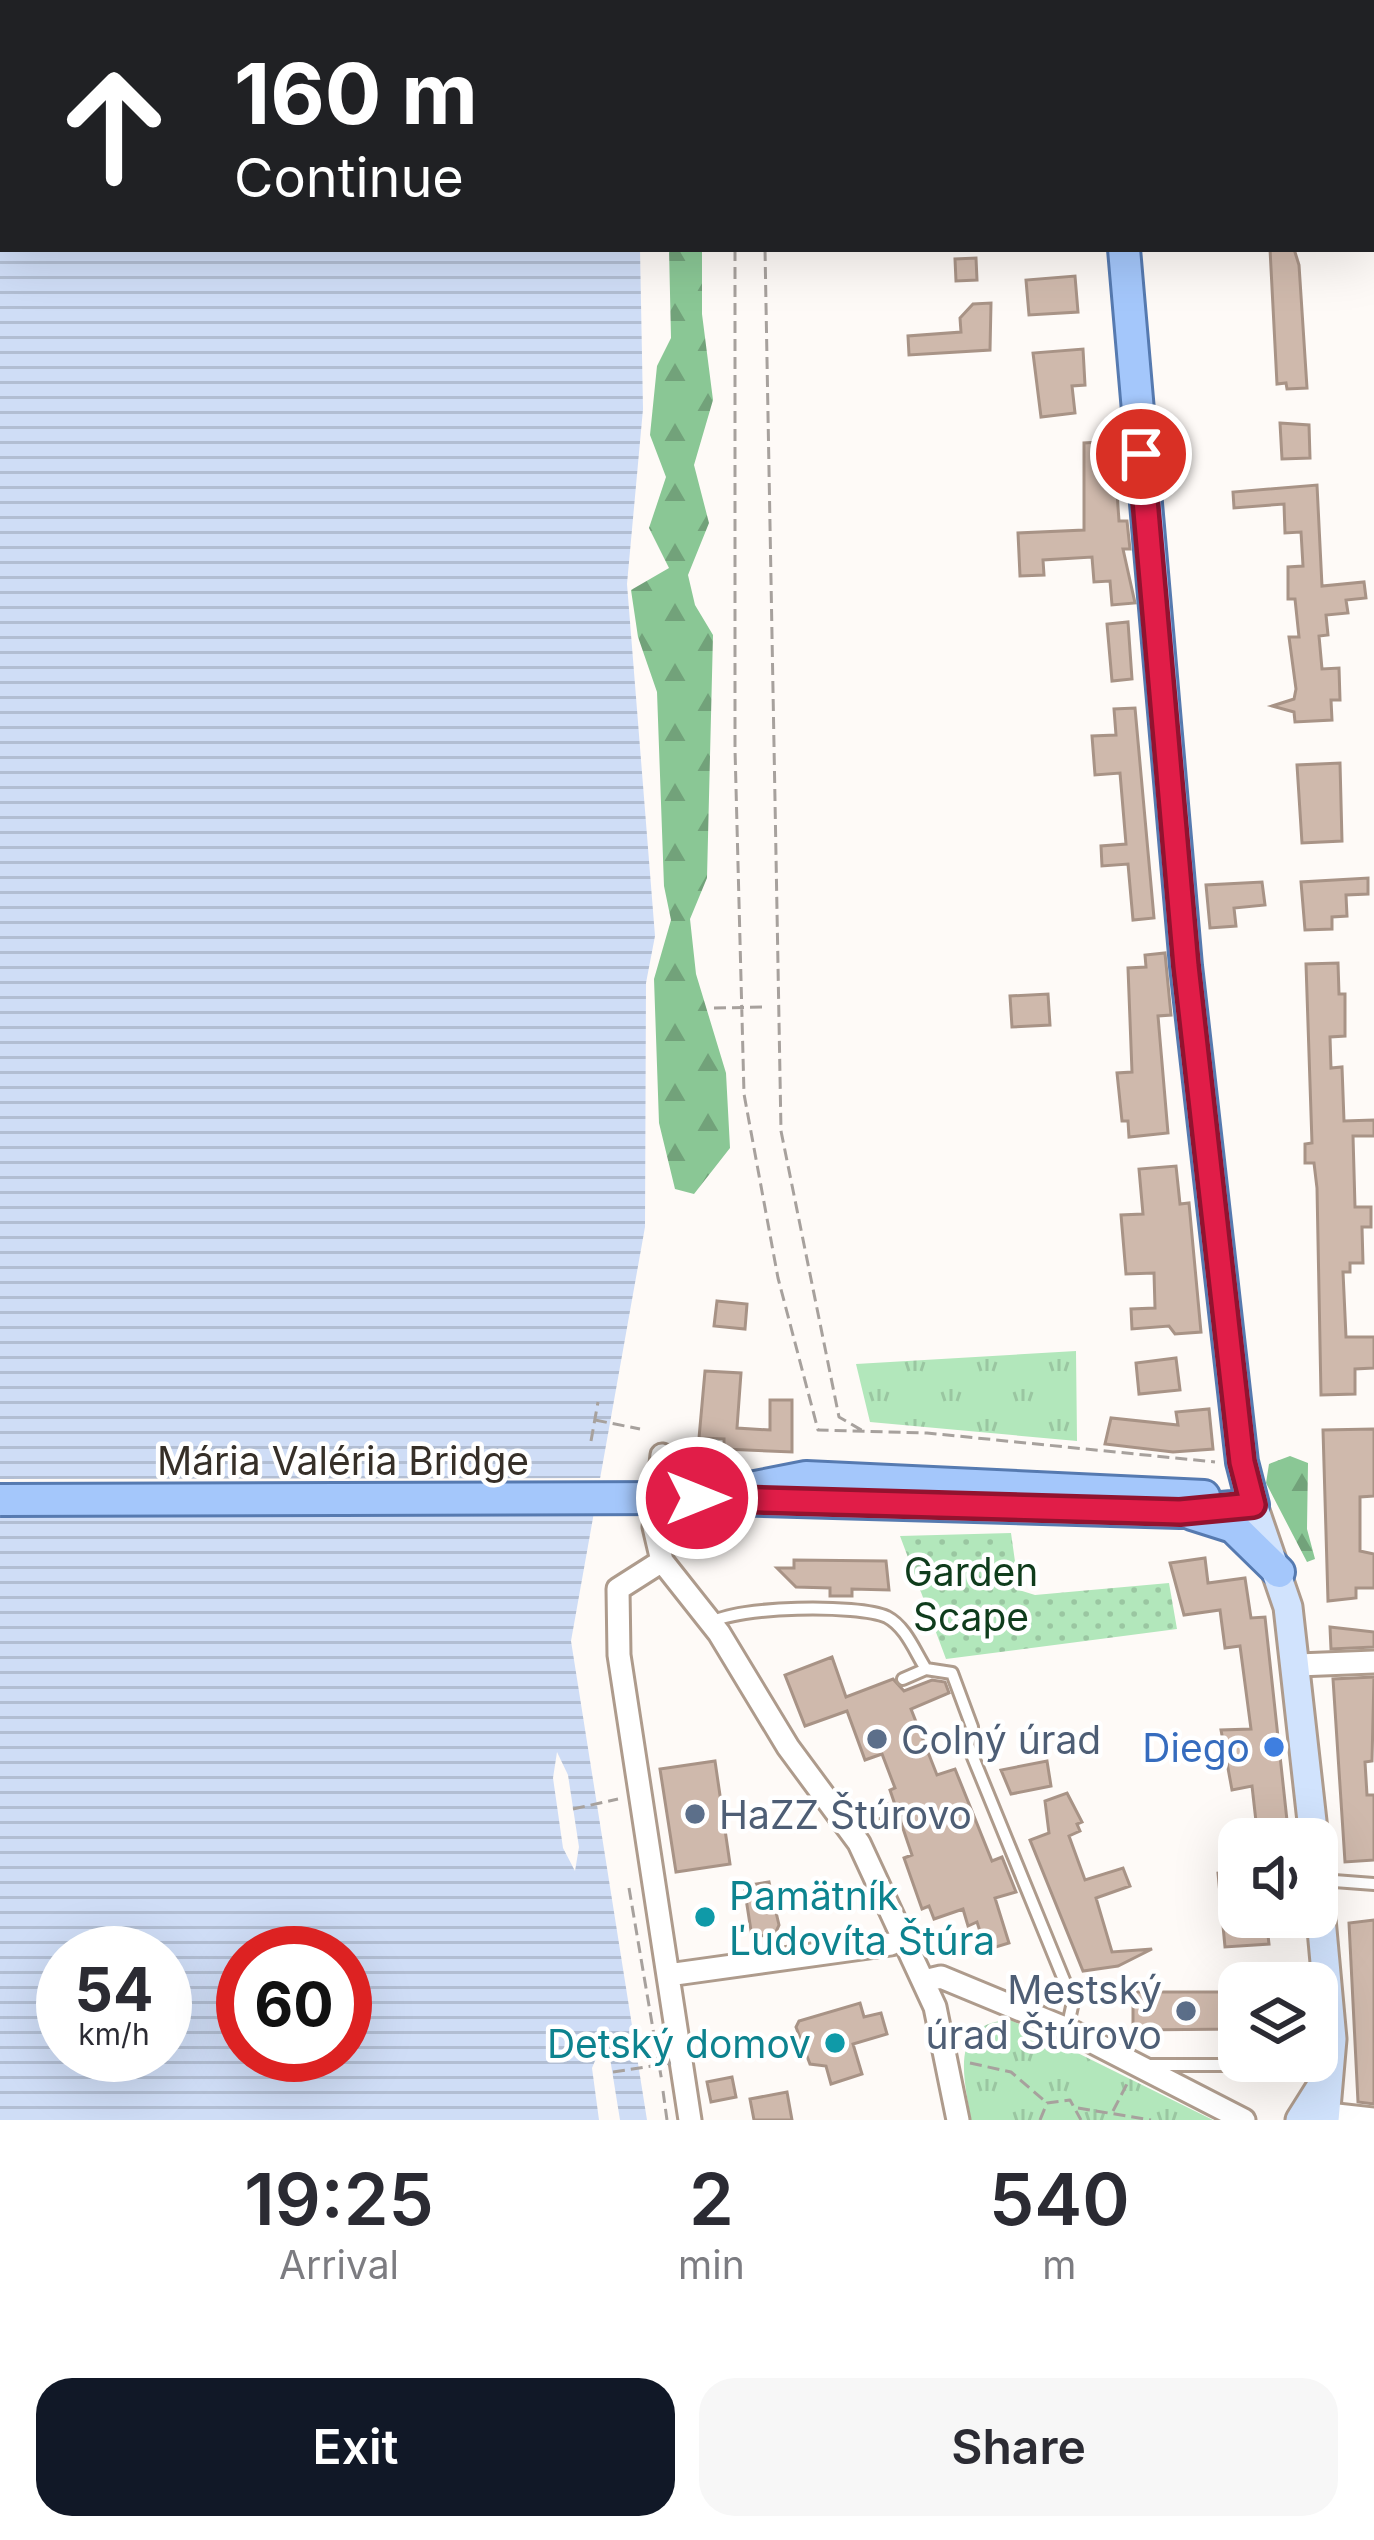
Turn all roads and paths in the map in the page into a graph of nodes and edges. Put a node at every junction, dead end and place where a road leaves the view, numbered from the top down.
1 (735, 252) edge
2 (765, 252) edge
3 (1124, 252) edge
4 (763, 1007) dead end
5 (714, 1008) dead end
6 (742, 1008) junction
7 (598, 1402) dead end
8 (595, 1420) junction
9 (640, 1429) dead end
10 (865, 1432) junction
11 (1239, 1436) junction
12 (717, 1439) dead end
13 (591, 1441) dead end
14 (662, 1455) dead end
15 (702, 1462) dead end
16 (1215, 1462) dead end
17 (716, 1470) junction
18 (725, 1482) dead end
19 (0, 1500) edge
20 (1181, 1502) junction
21 (1239, 1506) junction
22 (662, 1561) junction
23 (1279, 1572) junction
24 (711, 1623) junction
25 (1374, 1662) edge
26 (1298, 1665) junction
27 (926, 1670) junction
28 (903, 1679) dead end
29 (630, 1796) dead end
30 (573, 1809) dead end
31 (885, 1810) dead end
32 (1312, 1818) edge
33 (845, 1822) junction
34 (1338, 1880) edge
35 (1374, 1883) edge
36 (629, 1888) dead end
37 (896, 1943) junction
38 (668, 1976) junction
39 (924, 1981) junction
40 (1067, 2029) junction
41 (670, 2063) dead end
42 (962, 2064) dead end
43 (1137, 2065) junction
44 (1218, 2067) edge
45 (613, 2072) dead end
46 (1322, 2082) edge
47 (1328, 2082) edge
48 (1047, 2103) junction
49 (1078, 2108) junction
50 (1112, 2113) junction
51 (1327, 2117) edge
52 (1374, 2119) edge
53 (667, 2120) edge
54 (690, 2120) edge
55 (958, 2120) edge
56 (1040, 2120) edge
57 (1082, 2120) edge
58 (1150, 2120) edge
59 (1244, 2120) edge
60 (1300, 2120) edge

1 - 6 path
2 - 10 path
3 - 11 main road
4 - 6 path
5 - 6 path
6 - 10 path
7 - 8 path
8 - 9 path
8 - 13 path
10 - 16 path
11 - 20 main road
11 - 21 main road
12 - 17 path
14 - 22 street
15 - 17 path
17 - 18 path
19 - 20 main road, Mária Valéria Bridge, bridge
20 - 21 main road
20 - 23 main road
21 - 23 street
22 - 24 street
22 - 38 street
23 - 26 street
24 - 27 lane
24 - 33 street
25 - 26 street
26 - 32 street
27 - 28 lane
27 - 40 lane
29 - 30 path
31 - 33 lane
33 - 37 street
34 - 35 lane
36 - 53 path
37 - 38 street
37 - 39 street
38 - 54 street
39 - 40 street
39 - 55 street
40 - 43 street
41 - 45 path, bridge
42 - 48 path
43 - 44 lane
43 - 50 path
43 - 59 street
46 - 60 street
47 - 51 street
48 - 49 path
48 - 56 path
49 - 50 path
49 - 57 path
50 - 58 path
51 - 52 street

